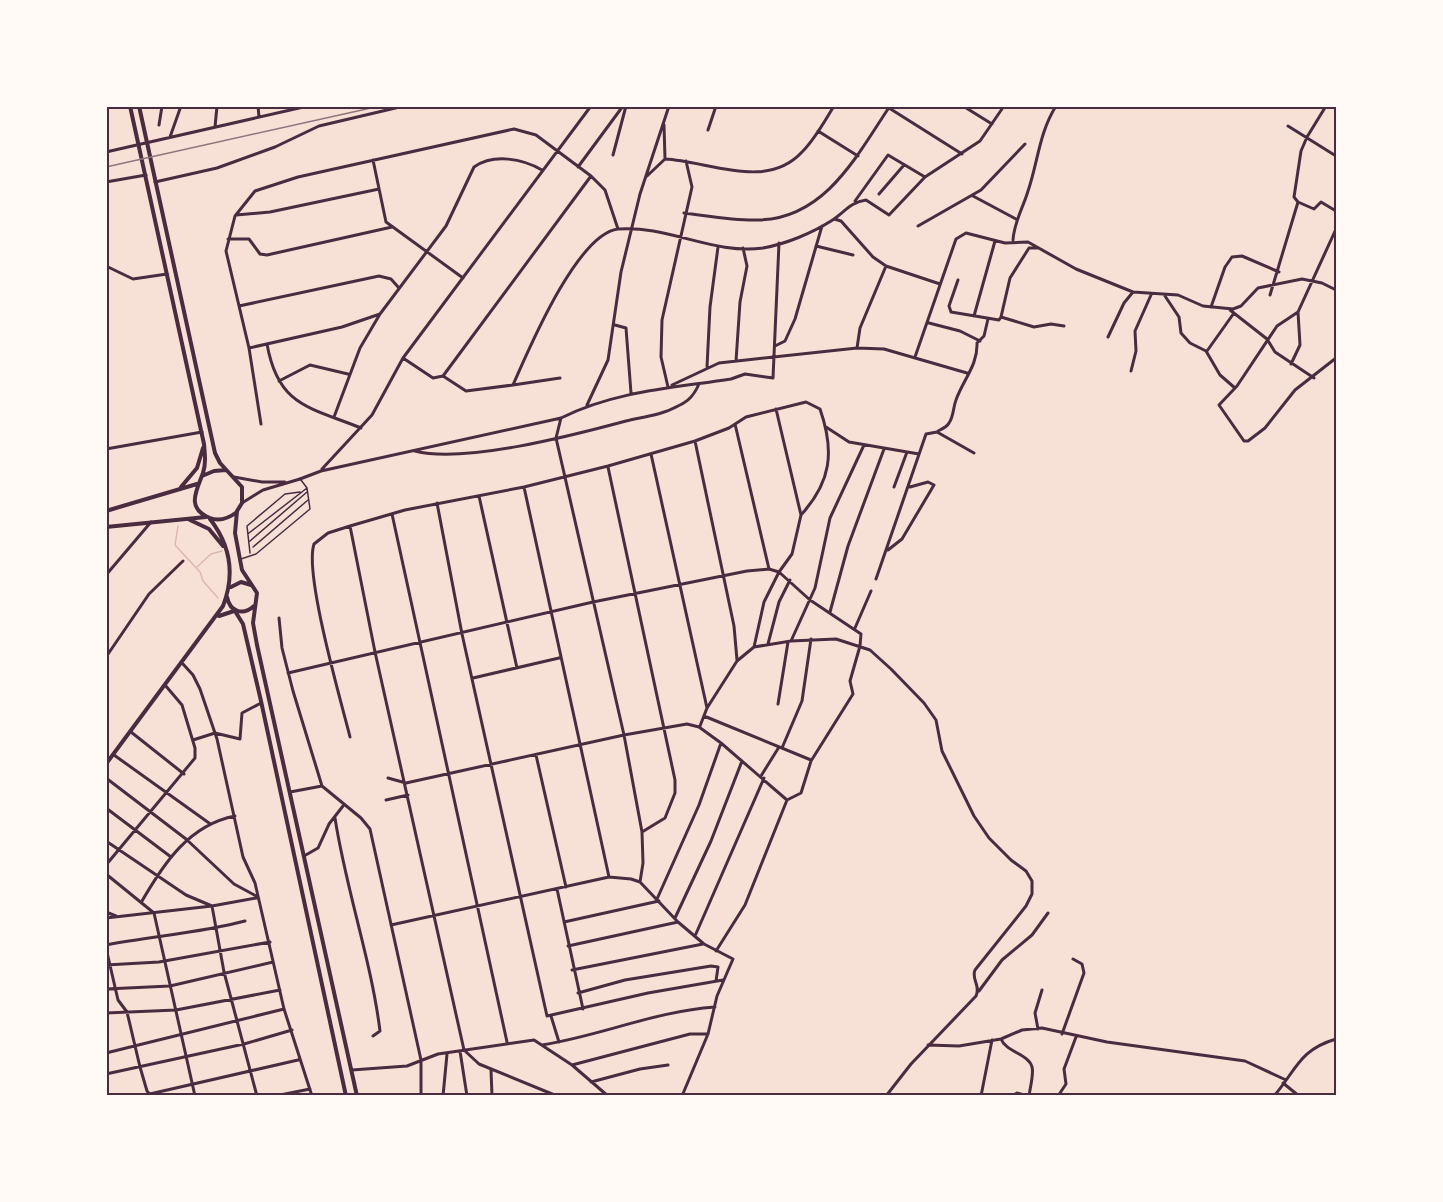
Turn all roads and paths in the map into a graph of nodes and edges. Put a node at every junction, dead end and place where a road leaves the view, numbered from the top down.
1 (130, 106) edge
2 (139, 106) edge
3 (162, 106) edge
4 (181, 106) edge
5 (217, 106) edge
6 (258, 106) edge
7 (308, 106) edge
8 (404, 106) edge
9 (591, 106) edge
10 (624, 106) edge
11 (669, 106) edge
12 (716, 106) edge
13 (834, 106) edge
14 (963, 106) edge
15 (975, 106) edge
16 (1004, 106) edge
17 (1056, 106) edge
18 (1326, 106) edge
19 (889, 107) edge
20 (299, 108) edge
21 (972, 112) junction
22 (260, 117) junction
23 (664, 120) junction
24 (992, 124) junction
25 (159, 125) dead end
26 (1288, 126) dead end
27 (215, 127) junction
28 (708, 130) dead end
29 (818, 131) junction
30 (1307, 136) junction
31 (170, 137) junction
32 (147, 143) junction
33 (139, 144) junction
34 (1025, 144) dead end
35 (106, 152) edge
36 (557, 152) junction
37 (962, 154) junction
38 (613, 155) dead end
39 (858, 156) junction
40 (1336, 156) edge
41 (665, 159) junction
42 (373, 160) junction
43 (686, 161) junction
44 (904, 165) junction
45 (579, 167) junction
46 (542, 170) junction
47 (146, 175) junction
48 (591, 176) junction
49 (925, 177) junction
50 (645, 178) junction
51 (106, 182) edge
52 (155, 182) junction
53 (379, 189) junction
54 (879, 194) dead end
55 (973, 196) junction
56 (855, 201) junction
57 (1298, 202) junction
58 (1336, 211) edge
59 (684, 213) junction
60 (235, 216) junction
61 (834, 219) junction
62 (1017, 219) junction
63 (822, 226) junction
64 (918, 226) dead end
65 (392, 227) junction
66 (632, 228) junction
67 (618, 229) junction
68 (1336, 229) edge
69 (679, 236) junction
70 (227, 239) junction
71 (995, 241) junction
72 (1013, 241) junction
73 (779, 243) junction
74 (816, 246) junction
75 (718, 247) junction
76 (743, 248) junction
77 (427, 252) junction
78 (1050, 253) junction
79 (853, 255) dead end
80 (106, 266) edge
81 (886, 266) junction
82 (1279, 272) junction
83 (167, 274) junction
84 (463, 278) junction
85 (958, 280) dead end
86 (1313, 280) junction
87 (1275, 283) junction
88 (940, 284) junction
89 (399, 288) junction
90 (1336, 290) edge
91 (1133, 292) junction
92 (1151, 295) junction
93 (1164, 295) junction
94 (1270, 295) dead end
95 (239, 306) junction
96 (1211, 307) junction
97 (1230, 310) junction
98 (1298, 312) junction
99 (380, 314) junction
100 (1234, 314) junction
101 (974, 316) junction
102 (1001, 317) junction
103 (988, 319) junction
104 (928, 323) junction
105 (615, 325) junction
106 (1064, 326) dead end
107 (1108, 337) dead end
108 (1268, 339) junction
109 (980, 341) junction
110 (267, 344) junction
111 (775, 346) junction
112 (249, 348) junction
113 (857, 348) junction
114 (1207, 352) junction
115 (915, 357) junction
116 (403, 358) junction
117 (775, 358) junction
118 (1336, 358) edge
119 (736, 361) junction
120 (1291, 364) junction
121 (707, 369) junction
122 (1131, 370) dead end
123 (967, 373) junction
124 (348, 374) junction
125 (443, 376) junction
126 (560, 378) dead end
127 (1314, 378) junction
128 (279, 381) junction
129 (699, 384) junction
130 (513, 385) junction
131 (668, 387) junction
132 (1235, 388) junction
133 (631, 393) junction
134 (587, 405) junction
135 (776, 409) junction
136 (334, 417) junction
137 (561, 418) junction
138 (261, 424) dead end
139 (735, 424) junction
140 (824, 426) junction
141 (361, 428) junction
142 (202, 432) junction
143 (937, 432) junction
144 (556, 438) junction
145 (695, 441) junction
146 (204, 444) junction
147 (864, 445) junction
148 (106, 448) edge
149 (884, 449) junction
150 (413, 450) junction
151 (907, 452) junction
152 (919, 453) junction
153 (974, 453) dead end
154 (651, 454) junction
155 (608, 466) junction
156 (226, 470) junction
157 (321, 471) junction
158 (202, 476) junction
159 (234, 477) junction
160 (566, 477) junction
161 (300, 479) junction
162 (290, 482) junction
163 (197, 484) junction
164 (524, 487) junction
165 (894, 487) dead end
166 (910, 487) junction
167 (180, 488) junction
168 (307, 489) junction
169 (300, 492) junction
170 (479, 496) junction
171 (309, 499) junction
172 (242, 503) junction
173 (437, 503) junction
174 (106, 511) edge
175 (237, 511) junction
176 (392, 514) junction
177 (801, 515) junction
178 (208, 517) junction
179 (188, 518) junction
180 (151, 522) junction
181 (350, 526) junction
182 (106, 527) edge
183 (248, 533) junction
184 (250, 541) junction
185 (251, 548) junction
186 (887, 550) junction
187 (227, 555) junction
188 (250, 555) junction
189 (240, 560) junction
190 (183, 561) dead end
191 (769, 569) junction
192 (779, 572) junction
193 (106, 575) edge
194 (725, 577) junction
195 (876, 579) dead end
196 (790, 580) junction
197 (252, 586) junction
198 (680, 586) junction
199 (230, 587) junction
200 (871, 591) dead end
201 (636, 593) junction
202 (227, 597) junction
203 (810, 600) junction
204 (593, 602) junction
205 (254, 606) junction
206 (235, 611) junction
207 (830, 612) junction
208 (550, 613) junction
209 (218, 616) junction
210 (279, 618) dead end
211 (508, 624) junction
212 (855, 628) junction
213 (462, 634) junction
214 (811, 639) junction
215 (789, 642) junction
216 (420, 644) junction
217 (768, 644) junction
218 (860, 646) junction
219 (754, 647) junction
220 (375, 652) junction
221 (106, 657) edge
222 (560, 658) junction
223 (737, 661) junction
224 (331, 663) junction
225 (183, 664) junction
226 (517, 668) junction
227 (288, 673) junction
228 (473, 678) junction
229 (165, 685) junction
230 (261, 704) junction
231 (778, 704) dead end
232 (707, 708) junction
233 (704, 716) junction
234 (699, 727) junction
235 (665, 728) junction
236 (131, 732) junction
237 (214, 733) junction
238 (624, 735) junction
239 (350, 737) dead end
240 (192, 741) junction
241 (721, 743) junction
242 (580, 746) junction
243 (780, 748) junction
244 (536, 755) junction
245 (111, 756) edge
246 (742, 761) junction
247 (811, 761) junction
248 (106, 764) edge
249 (493, 764) junction
250 (183, 774) junction
251 (448, 775) junction
252 (763, 777) junction
253 (106, 778) edge
254 (388, 778) dead end
255 (406, 783) junction
256 (322, 786) junction
257 (166, 792) junction
258 (290, 792) junction
259 (408, 795) junction
260 (386, 800) dead end
261 (788, 800) junction
262 (343, 806) junction
263 (106, 808) edge
264 (150, 811) junction
265 (235, 816) junction
266 (335, 818) junction
267 (209, 823) junction
268 (135, 829) junction
269 (642, 832) junction
270 (186, 839) junction
271 (106, 841) edge
272 (118, 850) junction
273 (304, 855) junction
274 (171, 857) junction
275 (106, 865) edge
276 (306, 866) junction
277 (297, 869) junction
278 (106, 874) edge
279 (157, 876) junction
280 (609, 878) junction
281 (640, 882) junction
282 (566, 887) junction
283 (557, 889) junction
284 (522, 896) junction
285 (258, 897) junction
286 (658, 900) junction
287 (141, 901) junction
288 (212, 906) junction
289 (479, 906) junction
290 (106, 912) edge
291 (1048, 913) dead end
292 (154, 914) junction
293 (435, 915) junction
294 (106, 918) edge
295 (118, 918) junction
296 (677, 920) junction
297 (245, 921) dead end
298 (564, 922) junction
299 (391, 925) junction
300 (216, 929) junction
301 (160, 935) junction
302 (695, 936) junction
303 (270, 942) junction
304 (704, 944) junction
305 (106, 946) edge
306 (568, 946) junction
307 (220, 951) junction
308 (716, 951) junction
309 (1073, 959) dead end
310 (165, 961) junction
311 (273, 962) junction
312 (108, 965) edge
313 (572, 970) junction
314 (224, 972) junction
315 (723, 980) junction
316 (716, 981) junction
317 (170, 986) junction
318 (116, 988) junction
319 (106, 989) edge
320 (280, 990) junction
321 (1042, 990) dead end
322 (978, 992) junction
323 (578, 993) junction
324 (232, 998) junction
325 (715, 1007) junction
326 (284, 1009) junction
327 (583, 1009) junction
328 (176, 1010) junction
329 (127, 1012) junction
330 (106, 1013) edge
331 (549, 1016) junction
332 (237, 1020) junction
333 (1038, 1029) junction
334 (292, 1030) junction
335 (708, 1034) junction
336 (1062, 1034) junction
337 (182, 1036) junction
338 (373, 1036) dead end
339 (1076, 1036) junction
340 (1001, 1039) junction
341 (993, 1040) junction
342 (1336, 1040) edge
343 (507, 1042) junction
344 (559, 1042) junction
345 (244, 1044) junction
346 (542, 1045) junction
347 (928, 1045) junction
348 (134, 1047) junction
349 (462, 1051) junction
350 (106, 1053) edge
351 (447, 1054) junction
352 (186, 1056) junction
353 (298, 1060) junction
354 (421, 1060) junction
355 (572, 1065) junction
356 (668, 1065) dead end
357 (140, 1067) junction
358 (250, 1070) junction
359 (352, 1070) junction
360 (491, 1070) junction
361 (106, 1074) edge
362 (1284, 1082) junction
363 (590, 1083) junction
364 (192, 1084) junction
365 (310, 1089) junction
366 (151, 1094) edge
367 (141, 1095) edge
368 (195, 1095) edge
369 (257, 1095) edge
370 (275, 1095) edge
371 (312, 1095) edge
372 (346, 1095) edge
373 (357, 1095) edge
374 (421, 1095) edge
375 (443, 1095) edge
376 (467, 1095) edge
377 (492, 1095) edge
378 (557, 1095) edge
379 (608, 1095) edge
380 (682, 1095) edge
381 (886, 1095) edge
382 (981, 1095) edge
383 (1012, 1095) edge
384 (1029, 1095) edge
385 (1058, 1095) edge
386 (1274, 1095) edge
387 (1299, 1095) edge

1 - 33 main road
2 - 32 main road
3 - 25 street
4 - 31 street
5 - 27 street
6 - 22 street
7 - 20 street
8 - 52 street
9 - 36 street
10 - 38 street
10 - 45 street
11 - 23 street
12 - 28 street
13 - 29 street
14 - 21 street
15 - 21 street
16 - 24 street
17 - 62 street
18 - 30 street
19 - 37 street
19 - 39 street
20 - 22 street
21 - 24 street
22 - 27 street
23 - 41 street
23 - 50 street
24 - 37 street
26 - 30 street
27 - 31 street
29 - 39 street
29 - 43 street
30 - 40 street
30 - 57 street
31 - 32 street
32 - 33 street
32 - 52 main road
33 - 35 street
33 - 47 main road
34 - 55 street
36 - 42 street
36 - 45 street
36 - 46 street
37 - 49 street
39 - 59 street
41 - 43 street
41 - 50 street
42 - 53 street
42 - 60 street
43 - 59 street
44 - 49 street
44 - 54 street
44 - 56 street
45 - 48 street
46 - 77 street
46 - 84 street
47 - 51 street
47 - 83 main road
48 - 67 street
48 - 125 street
49 - 56 street
50 - 66 street
52 - 156 main road
53 - 60 street
53 - 65 street
55 - 62 street
55 - 64 street
56 - 61 street
57 - 58 street
57 - 82 street
59 - 69 street
60 - 70 street
61 - 63 street
61 - 81 street
62 - 72 street
63 - 73 street
63 - 74 street
65 - 70 street
65 - 77 street
66 - 67 street
66 - 69 street
66 - 105 street
67 - 130 street
68 - 86 street
69 - 75 street
69 - 131 street
70 - 95 street
71 - 72 street
71 - 88 street
71 - 101 street
72 - 78 street
73 - 76 street
73 - 111 street
74 - 79 street
74 - 111 street
75 - 76 street
75 - 121 street
76 - 119 street
77 - 84 street
77 - 89 street
78 - 91 street
78 - 102 street
80 - 83 street
81 - 88 street
81 - 113 street
82 - 87 street
82 - 96 street
83 - 142 main road
84 - 116 street
85 - 101 street
86 - 87 street
86 - 90 street
86 - 98 street
87 - 94 street
87 - 97 street
88 - 104 street
89 - 95 street
89 - 99 street
91 - 92 street
91 - 107 street
92 - 93 street
92 - 122 street
93 - 96 street
93 - 114 street
95 - 112 street
96 - 97 street
97 - 100 street
98 - 108 street
98 - 120 street
99 - 110 street
99 - 124 street
100 - 108 street
100 - 114 street
101 - 103 street
102 - 103 street
102 - 106 street
103 - 109 street
104 - 109 street
104 - 115 street
105 - 133 street
105 - 134 street
108 - 120 street
108 - 132 street
109 - 123 street
110 - 112 street
110 - 128 street
111 - 117 street
112 - 138 street
113 - 115 street
113 - 117 street
114 - 132 street
115 - 123 street
116 - 125 street
116 - 141 street
117 - 119 street
117 - 129 street
118 - 127 street
119 - 121 street
120 - 127 street
121 - 131 street
123 - 143 street
124 - 128 street
124 - 136 street
125 - 130 street
126 - 130 street
127 - 132 street
128 - 136 street
129 - 131 street
129 - 144 street
131 - 133 street
133 - 134 street
134 - 137 street
135 - 139 street
135 - 140 street
135 - 177 street
136 - 141 street
137 - 144 street
137 - 150 street
139 - 145 street
139 - 191 street
140 - 147 street
140 - 177 street
141 - 157 street
142 - 146 main road
142 - 148 street
143 - 152 street
143 - 153 street
144 - 150 street
144 - 160 street
145 - 154 street
145 - 194 street
146 - 158 main road
146 - 167 main road
147 - 149 street
147 - 203 street
149 - 151 street
149 - 207 street
150 - 157 street
151 - 152 street
151 - 165 street
152 - 166 street
154 - 155 street
154 - 198 street
155 - 160 street
155 - 201 street
156 - 158 main road
156 - 159 main road
157 - 161 street
158 - 163 main road
159 - 162 street
159 - 172 main road
160 - 164 street
160 - 204 street
161 - 162 street
161 - 168 lane
162 - 172 street
163 - 167 main road
163 - 178 main road
164 - 170 street
164 - 208 street
166 - 186 street
166 - 186 street
167 - 174 main road
168 - 169 lane
168 - 171 lane
168 - 184 lane
169 - 183 lane
169 - 183 lane
170 - 173 street
170 - 211 street
171 - 185 lane
171 - 188 lane
172 - 175 main road
173 - 176 street
173 - 213 street
175 - 178 main road
175 - 189 main road
176 - 181 street
176 - 216 street
177 - 192 street
178 - 179 main road
178 - 187 main road
179 - 180 main road
179 - 187 main road
180 - 182 main road
180 - 193 street
181 - 220 street
181 - 224 street
183 - 184 lane
184 - 185 lane
185 - 188 lane
186 - 195 street
187 - 199 main road
188 - 189 lane
189 - 197 main road
190 - 221 street
191 - 192 street
191 - 194 street
192 - 196 street
192 - 219 street
194 - 198 street
194 - 223 street
196 - 203 street
196 - 217 street
197 - 199 main road
197 - 205 main road
198 - 201 street
198 - 232 street
199 - 202 main road
200 - 212 street
201 - 204 street
201 - 235 street
202 - 206 main road
202 - 209 main road
203 - 207 street
203 - 215 street
204 - 208 street
204 - 238 street
205 - 206 main road
205 - 258 main road
206 - 209 main road
206 - 230 main road
207 - 212 street
208 - 211 street
208 - 222 street
209 - 225 main road
210 - 227 street
211 - 213 street
211 - 226 street
212 - 218 street
213 - 216 street
213 - 228 street
214 - 215 street
214 - 218 street
214 - 243 street
215 - 217 street
215 - 231 street
216 - 220 street
216 - 251 street
217 - 219 street
218 - 247 street
218 - 322 street
219 - 223 street
220 - 224 street
220 - 255 street
222 - 226 street
222 - 242 street
223 - 232 street
224 - 227 street
224 - 239 street
225 - 229 main road
225 - 237 street
226 - 228 street
227 - 256 street
228 - 249 street
229 - 236 main road
229 - 240 street
230 - 237 street
230 - 277 main road
232 - 233 street
233 - 234 street
233 - 243 street
234 - 235 street
234 - 241 street
235 - 238 street
235 - 269 street
236 - 245 main road
236 - 250 street
237 - 240 street
237 - 265 street
238 - 242 street
238 - 269 street
240 - 250 street
241 - 246 street
241 - 286 street
242 - 244 street
242 - 280 street
243 - 247 street
243 - 252 street
244 - 249 street
244 - 282 street
245 - 248 main road
245 - 257 street
246 - 252 street
246 - 296 street
247 - 261 street
249 - 251 street
249 - 284 street
250 - 257 street
251 - 255 street
251 - 289 street
252 - 261 street
252 - 302 street
253 - 264 street
254 - 255 street
255 - 259 street
256 - 258 street
256 - 262 street
257 - 264 street
257 - 267 street
258 - 273 main road
259 - 260 street
259 - 293 street
261 - 308 street
262 - 266 street
262 - 299 street
263 - 268 street
264 - 268 street
264 - 270 street
265 - 267 street
265 - 285 street
266 - 273 street
266 - 338 street
267 - 270 street
268 - 272 street
268 - 274 street
269 - 281 street
270 - 274 street
270 - 285 street
271 - 272 street
272 - 275 street
272 - 279 street
273 - 276 main road
274 - 279 street
276 - 277 main road
276 - 359 main road
277 - 372 main road
278 - 287 street
279 - 287 street
279 - 288 street
280 - 281 street
280 - 282 street
281 - 286 street
282 - 283 street
283 - 284 street
283 - 298 street
284 - 289 street
284 - 331 street
285 - 288 street
285 - 303 street
286 - 296 street
286 - 298 street
287 - 292 street
288 - 292 street
288 - 300 street
289 - 293 street
289 - 343 street
290 - 295 street
291 - 322 street
292 - 295 street
292 - 301 street
293 - 299 street
293 - 349 street
294 - 295 street
296 - 302 street
296 - 306 street
297 - 300 street
298 - 306 street
299 - 354 street
300 - 301 street
300 - 307 street
301 - 305 street
301 - 310 street
302 - 304 street
303 - 307 street
303 - 311 street
304 - 308 street
304 - 313 street
305 - 312 street
306 - 313 street
307 - 310 street
307 - 314 street
308 - 315 street
309 - 336 street
310 - 312 street
310 - 317 street
311 - 314 street
311 - 320 street
312 - 318 street
313 - 323 street
314 - 317 street
314 - 324 street
315 - 316 street
315 - 325 street
316 - 323 street
316 - 327 street
317 - 318 street
317 - 328 street
318 - 319 street
318 - 329 street
320 - 324 street
320 - 326 street
321 - 333 street
322 - 347 street
323 - 327 street
324 - 328 street
324 - 332 street
325 - 335 street
325 - 344 street
326 - 332 street
326 - 334 street
327 - 331 street
328 - 329 street
328 - 337 street
329 - 330 street
329 - 348 street
331 - 344 street
332 - 337 street
332 - 345 street
333 - 336 street
333 - 340 street
334 - 345 street
334 - 353 street
335 - 355 street
335 - 380 street
336 - 339 street
337 - 348 street
337 - 352 street
339 - 362 street
339 - 385 street
340 - 341 street
340 - 384 street
341 - 347 street
341 - 382 street
342 - 362 street
343 - 346 street
343 - 349 street
344 - 346 street
345 - 352 street
345 - 358 street
346 - 355 street
347 - 381 street
348 - 350 street
348 - 357 street
349 - 351 street
349 - 360 street
349 - 376 street
351 - 354 street
351 - 375 street
352 - 357 street
352 - 364 street
353 - 358 street
353 - 365 street
354 - 359 street
354 - 374 street
355 - 363 street
356 - 363 street
357 - 361 street
357 - 366 street
358 - 364 street
358 - 369 street
359 - 373 main road
360 - 377 street
360 - 378 street
362 - 386 street
362 - 387 street
363 - 379 street
364 - 366 street
364 - 368 street
365 - 370 street
365 - 371 street
366 - 367 street
383 - 384 street

